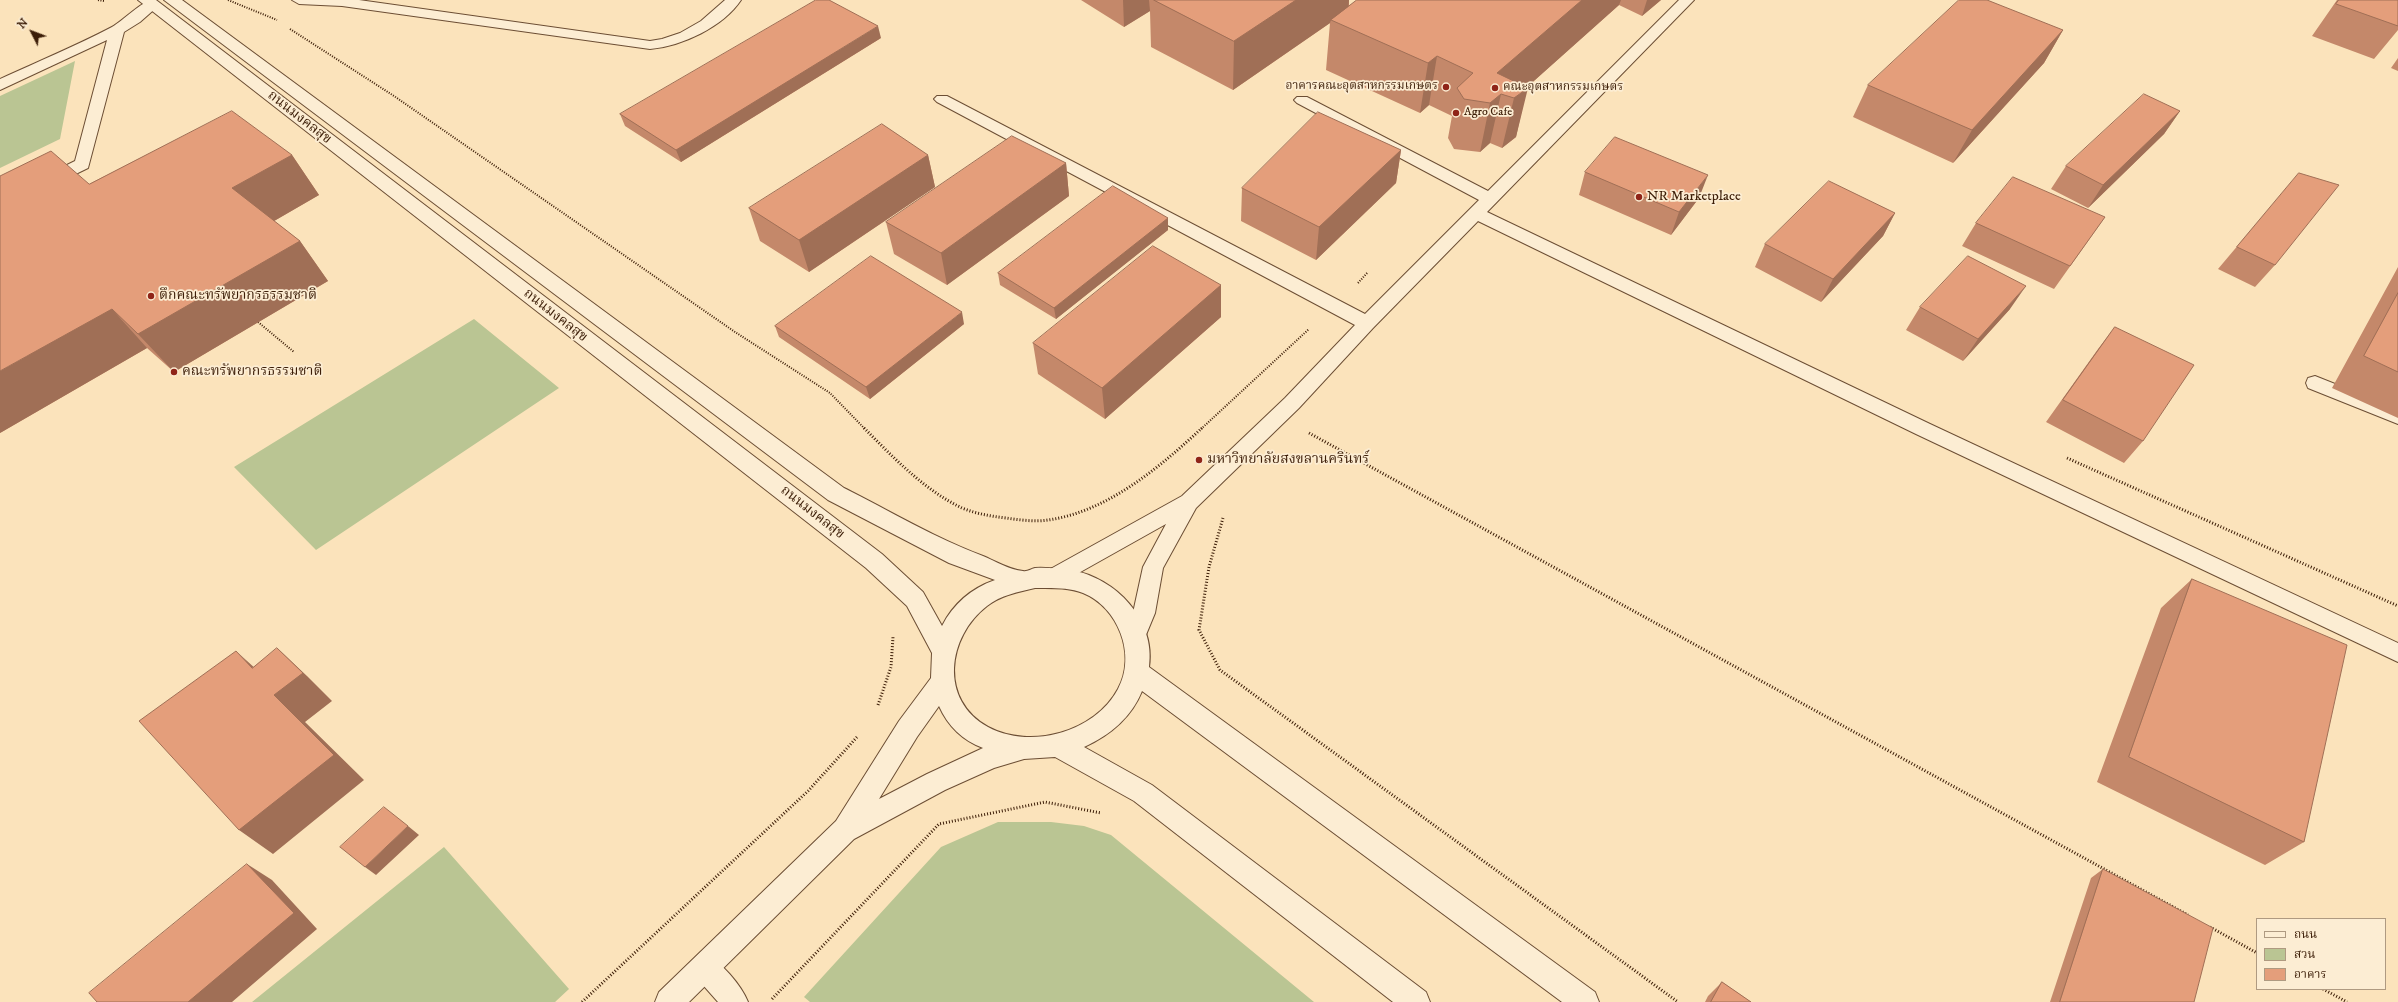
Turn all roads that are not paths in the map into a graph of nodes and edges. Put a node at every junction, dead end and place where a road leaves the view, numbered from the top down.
1 (172, 0) edge
2 (299, 0) edge
3 (734, 0) edge
4 (1687, 0) edge
5 (149, 2) edge
6 (116, 30) junction
7 (0, 85) edge
8 (942, 100) dead end
9 (1302, 100) dead end
10 (1491, 199) junction
11 (0, 206) edge
12 (1476, 213) junction
13 (1368, 323) junction
14 (2315, 382) dead end
15 (2398, 417) edge
16 (1189, 502) junction
17 (1052, 578) junction
18 (1023, 581) junction
19 (1135, 635) junction
20 (944, 651) junction
21 (2398, 654) edge
22 (1136, 672) junction
23 (942, 682) junction
24 (1058, 746) junction
25 (1024, 749) junction
26 (845, 830) junction
27 (704, 967) junction
28 (669, 1002) edge
29 (735, 1002) edge
30 (1416, 1002) edge
31 (1586, 1002) edge

1 - 18 street, ถนนมงคลสุข
2 - 3 lane
4 - 10 lane
5 - 6 lane
5 - 20 street, ถนนมงคลสุข
6 - 7 lane
6 - 11 lane
8 - 13 lane
9 - 10 lane
10 - 12 lane
12 - 13 lane
12 - 21 lane
13 - 16 lane
14 - 15 lane
16 - 17 lane
16 - 19 lane
17 - 18 street
17 - 19 street
18 - 20 street
19 - 22 street
20 - 23 street
22 - 24 street
22 - 31 street
23 - 25 street
23 - 26 street
24 - 25 street
24 - 30 street
25 - 26 street
26 - 27 street
27 - 28 street
27 - 29 lane

